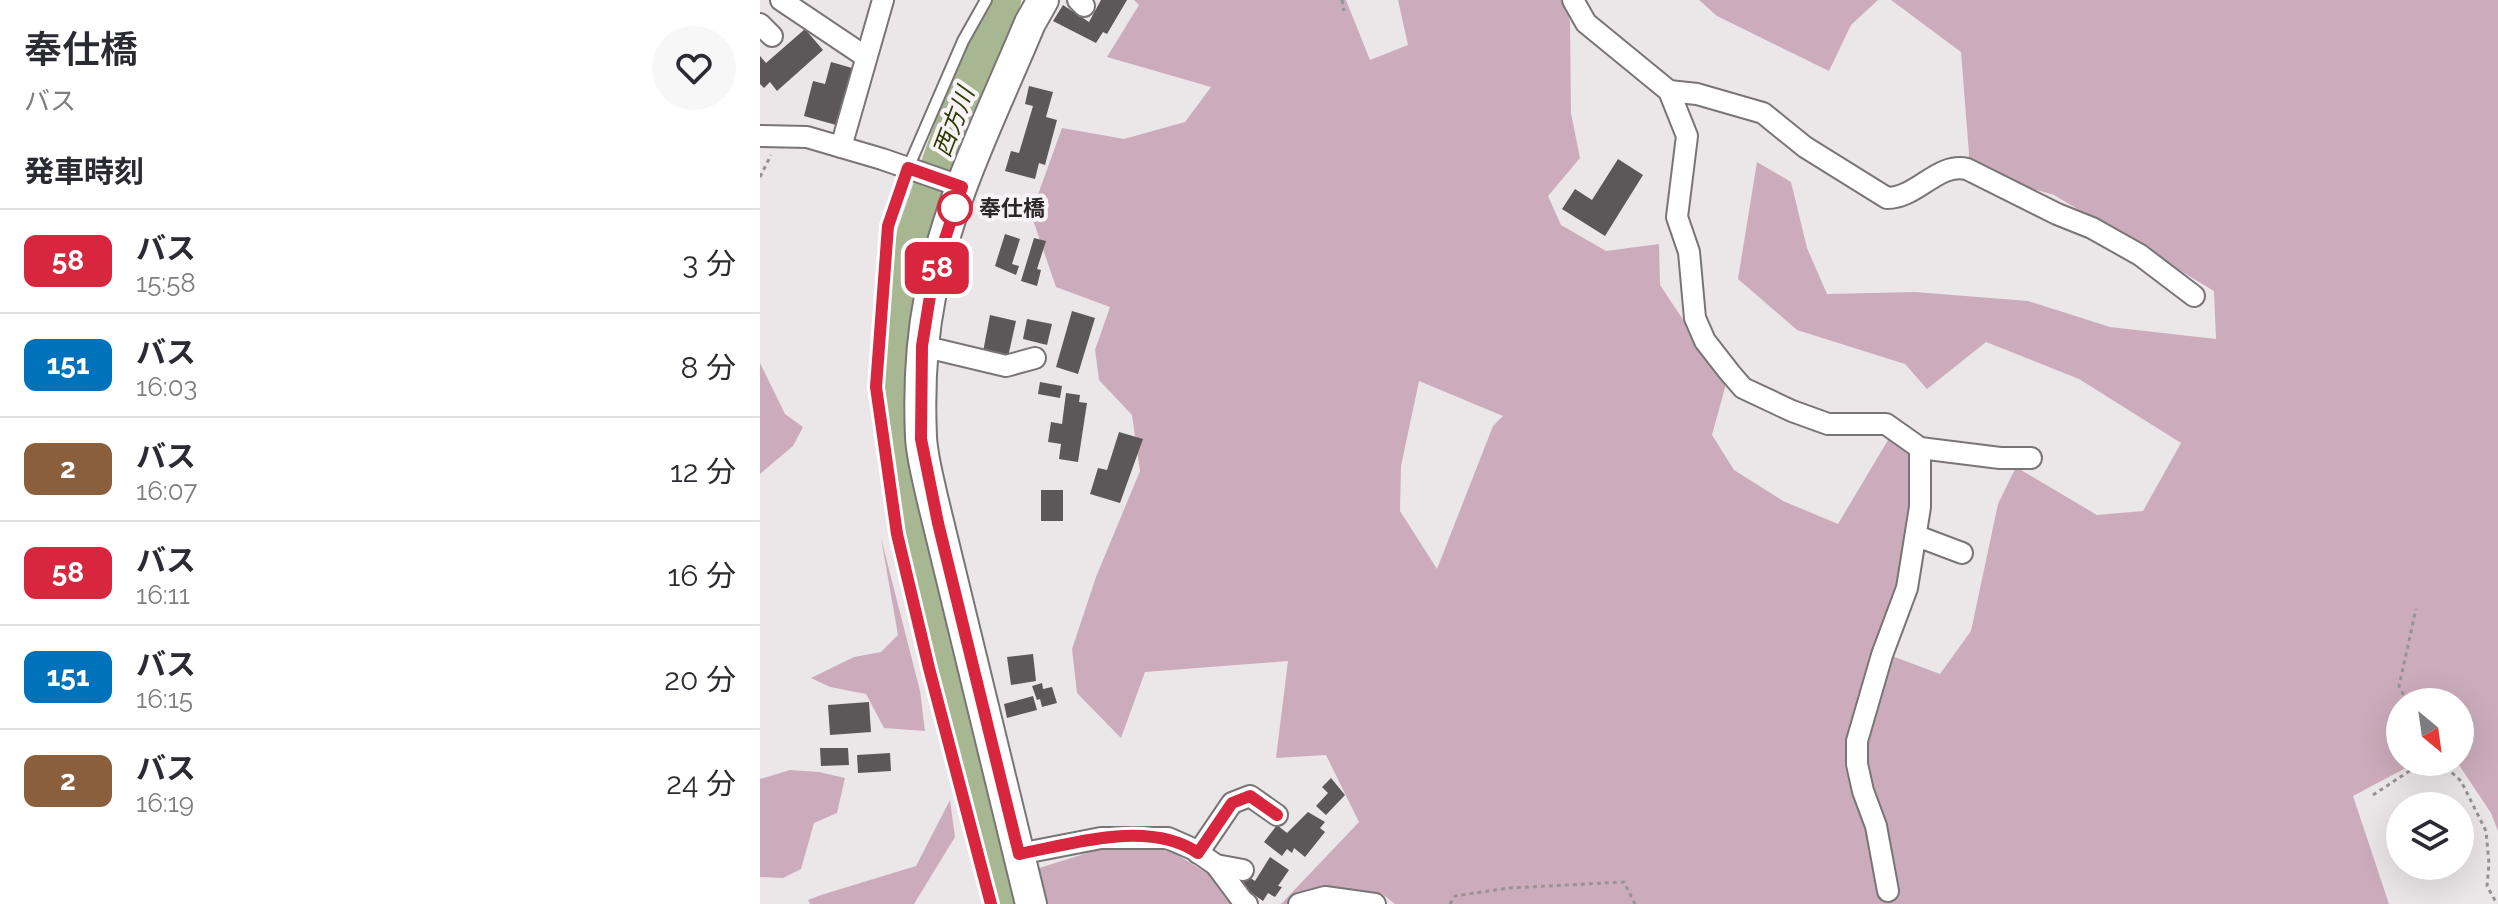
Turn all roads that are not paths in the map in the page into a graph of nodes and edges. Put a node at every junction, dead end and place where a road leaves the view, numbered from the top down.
1 (781, 0) edge
2 (883, 0) edge
3 (986, 0) edge
4 (1043, 0) edge
5 (1573, 0) edge
6 (866, 57) junction
7 (1669, 91) junction
8 (770, 137) edge
9 (841, 147) junction
10 (910, 168) junction
11 (957, 185) junction
12 (2194, 296) dead end
13 (922, 346) junction
14 (1035, 358) dead end
15 (1920, 448) junction
16 (2031, 458) dead end
17 (1917, 536) junction
18 (1962, 553) dead end
19 (1277, 815) dead end
20 (1198, 853) junction
21 (1019, 854) junction
22 (1216, 865) junction
23 (1243, 870) dead end
24 (1888, 891) dead end
25 (991, 904) edge
26 (1031, 904) edge
27 (1247, 904) edge
28 (1299, 904) edge
29 (1375, 904) edge

1 - 6 street
2 - 6 street
3 - 10 lane
4 - 11 street
5 - 7 street
6 - 9 street
7 - 12 street
7 - 15 street
8 - 9 street
9 - 10 street
10 - 11 street
10 - 25 lane
11 - 13 street
13 - 14 street
13 - 21 street
15 - 16 street
15 - 17 street
17 - 18 street
17 - 24 street
19 - 20 street
20 - 21 street
20 - 22 street
21 - 26 street
22 - 23 street
22 - 27 street
28 - 29 street

